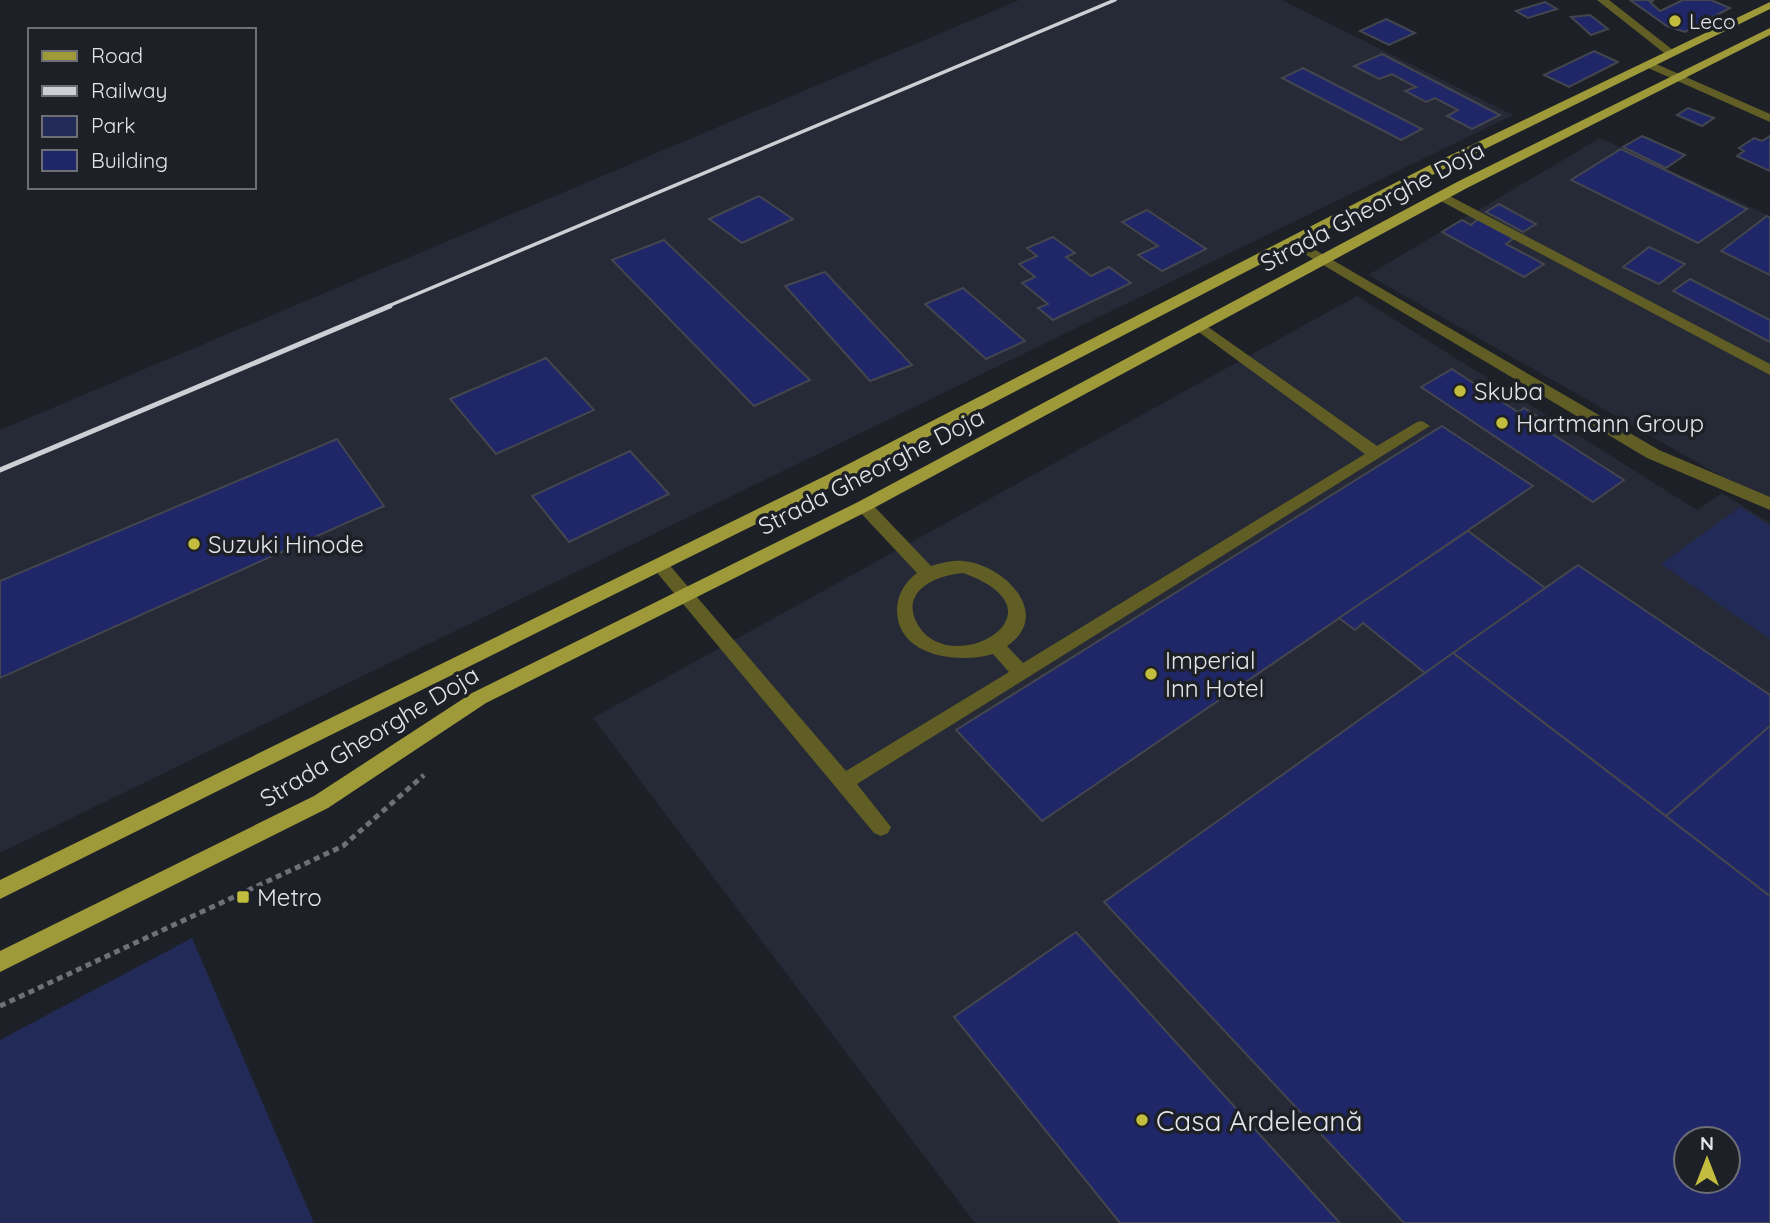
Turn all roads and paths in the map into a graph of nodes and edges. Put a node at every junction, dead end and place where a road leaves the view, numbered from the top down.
1 (1602, 0) edge
2 (1770, 5) edge
3 (1770, 31) edge
4 (1672, 54) junction
5 (1650, 65) junction
6 (1679, 78) junction
7 (1770, 118) edge
8 (1442, 196) junction
9 (1293, 241) junction
10 (1324, 260) junction
11 (1201, 327) junction
12 (1770, 370) edge
13 (1422, 426) dead end
14 (1377, 454) junction
15 (1770, 504) edge
16 (864, 506) junction
17 (660, 565) junction
18 (928, 574) junction
19 (686, 595) junction
20 (996, 646) junction
21 (1022, 674) junction
22 (843, 783) junction
23 (881, 827) dead end
24 (0, 890) edge
25 (2, 962) edge

1 - 4 street
2 - 4 main road, Strada Gheorghe Doja
3 - 6 main road, Strada Gheorghe Doja
4 - 5 main road, Strada Gheorghe Doja
5 - 6 street
5 - 9 main road, Strada Gheorghe Doja
6 - 7 street
6 - 8 main road, Strada Gheorghe Doja
8 - 10 main road, Strada Gheorghe Doja
8 - 12 street
9 - 10 street
9 - 17 main road, Strada Gheorghe Doja
10 - 11 main road, Strada Gheorghe Doja
10 - 15 street
11 - 14 street
11 - 16 main road, Strada Gheorghe Doja
13 - 14 street
14 - 21 street
16 - 18 street
16 - 19 main road, Strada Gheorghe Doja
17 - 19 street
17 - 24 main road, Strada Gheorghe Doja
18 - 20 street
18 - 20 street
19 - 22 street
19 - 25 main road, Strada Gheorghe Doja
20 - 21 street
21 - 22 street
22 - 23 street

